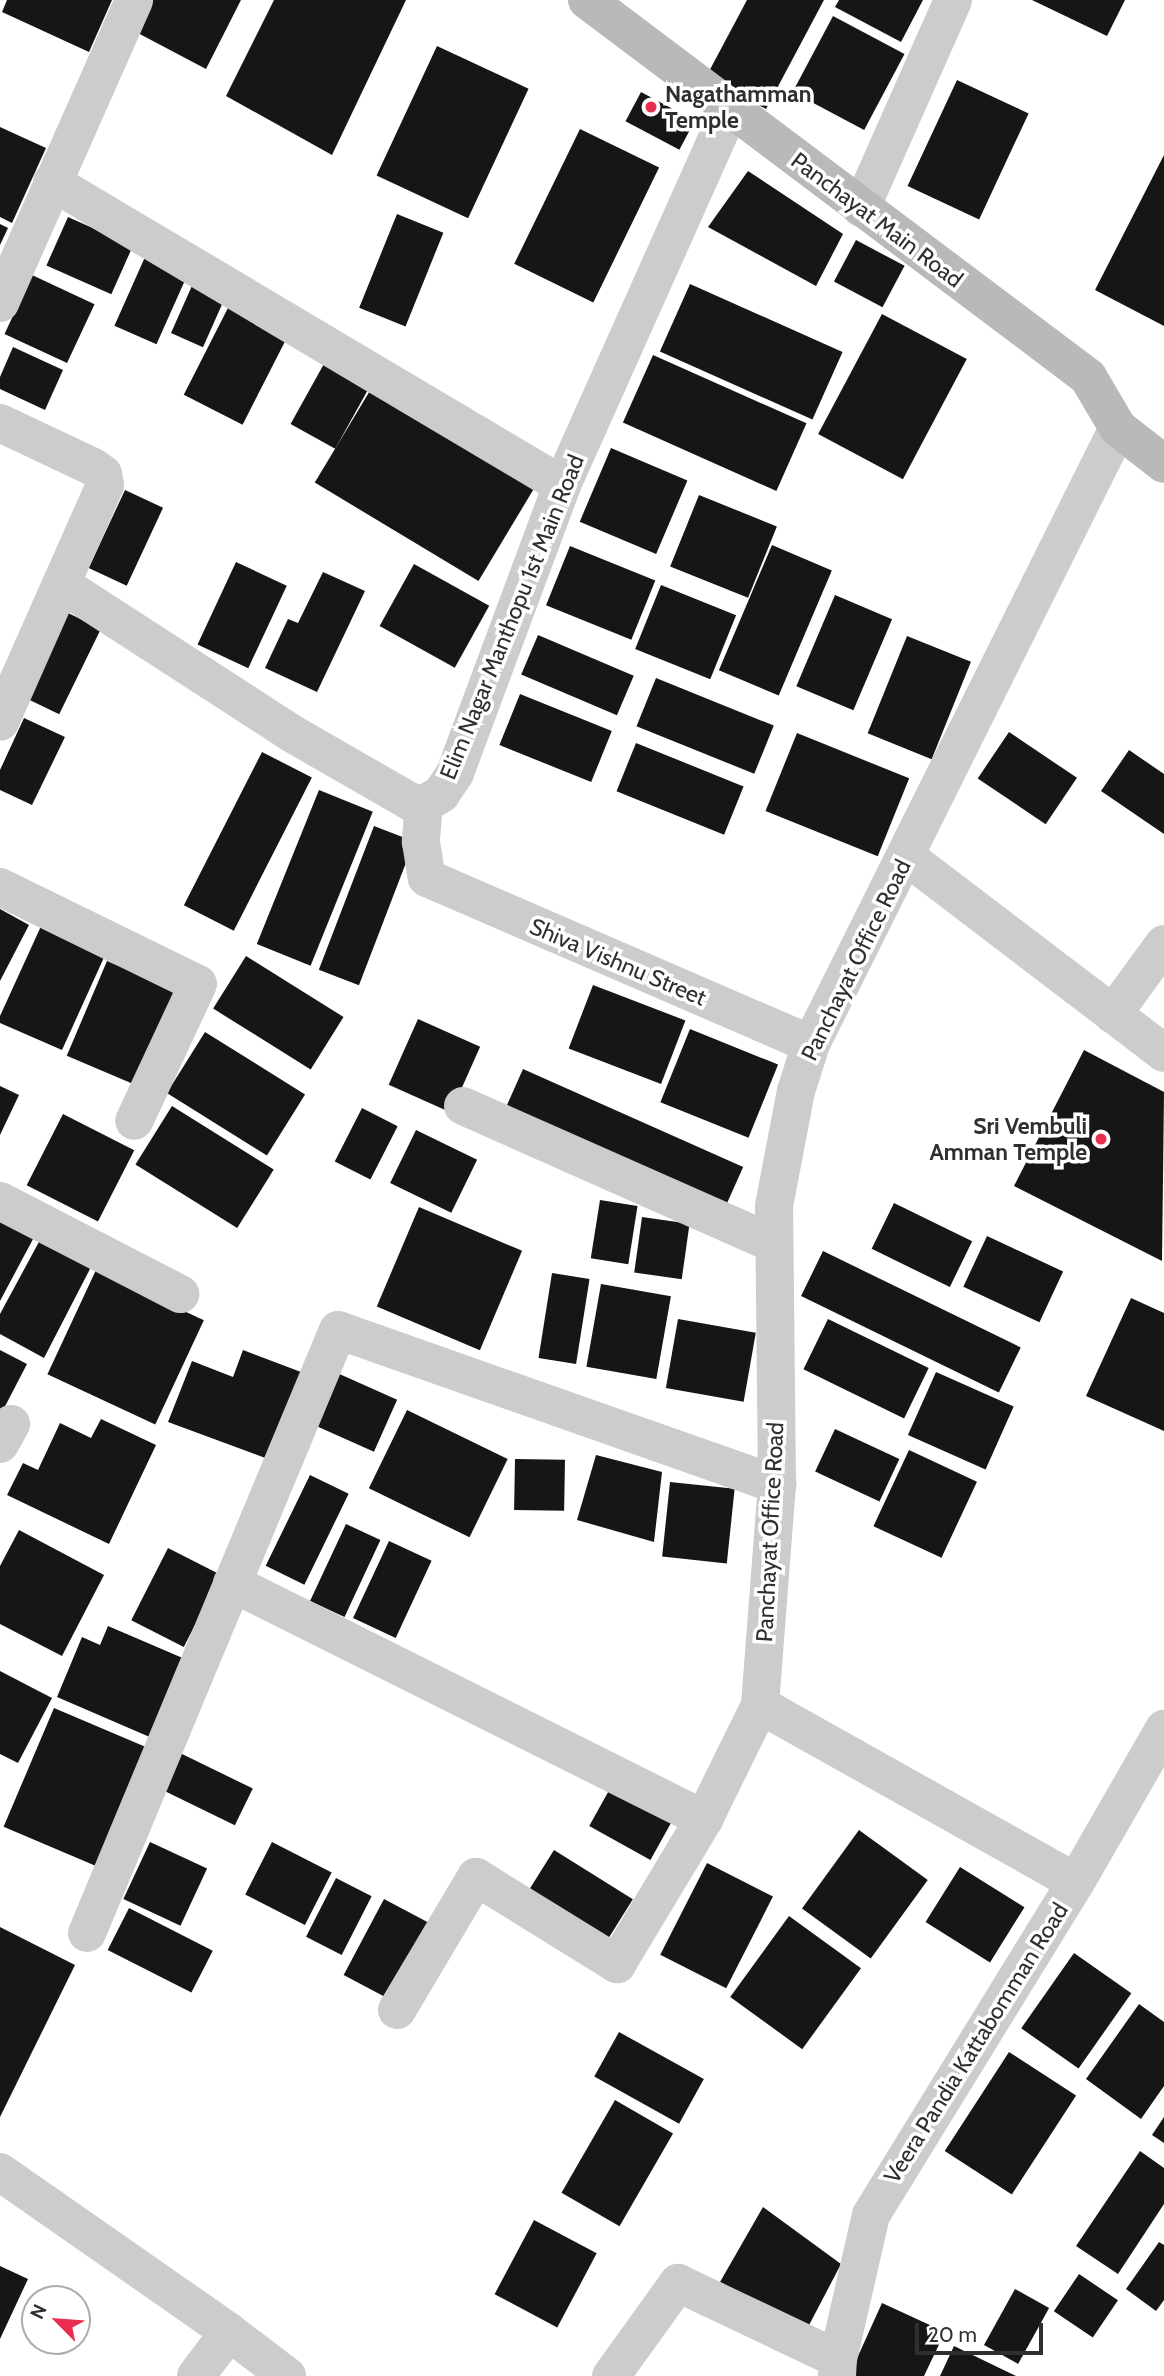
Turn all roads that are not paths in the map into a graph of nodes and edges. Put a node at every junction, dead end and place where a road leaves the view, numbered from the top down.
1 (134, 0) edge
2 (953, 0) edge
3 (592, 2) edge
4 (730, 110) junction
5 (52, 181) junction
6 (861, 208) junction
7 (0, 303) edge
8 (0, 423) edge
9 (1118, 428) junction
10 (1164, 464) edge
11 (562, 485) junction
12 (61, 584) junction
13 (0, 722) edge
14 (425, 804) junction
15 (907, 857) junction
16 (0, 887) edge
17 (1164, 944) edge
18 (1113, 1014) junction
19 (811, 1044) junction
20 (1164, 1053) edge
21 (463, 1106) dead end
22 (134, 1121) dead end
23 (0, 1201) edge
24 (774, 1244) junction
25 (180, 1294) dead end
26 (777, 1485) junction
27 (232, 1583) junction
28 (760, 1704) junction
29 (1164, 1729) edge
30 (704, 1819) junction
31 (1076, 1882) junction
32 (87, 1933) dead end
33 (397, 2010) dead end
34 (0, 2172) edge
35 (229, 2332) junction
36 (837, 2367) edge
37 (196, 2376) edge
38 (287, 2376) edge
39 (611, 2376) edge

1 - 5 street
2 - 6 street
3 - 4 street, Panchayat Main Road
4 - 6 street, Panchayat Main Road
4 - 11 street, Elim Nagar Manthopu 1st Main Road
5 - 7 street
5 - 11 street
6 - 9 street, Panchayat Main Road
8 - 12 street
9 - 10 street
9 - 15 street, Panchayat Office Road
11 - 14 street, Elim Nagar Manthopu 1st Main Road
12 - 13 street
12 - 14 street, Elim Nagar Manthopu 1st Main Road
14 - 19 street, Shiva Vishnu Street
15 - 18 street
15 - 19 street, Panchayat Office Road
16 - 22 street
17 - 18 street
18 - 20 street
19 - 24 street, Panchayat Office Road
21 - 24 street
23 - 25 street
24 - 26 street, Panchayat Office Road
26 - 27 street
26 - 28 street, Panchayat Office Road
27 - 30 street
27 - 32 street
28 - 30 street, Panchayat Office Road
28 - 31 street
29 - 31 street, Veera Pandia Kattabomman Road
30 - 33 street, Panchayat Office Road
31 - 36 street, Veera Pandia Kattabomman Road
34 - 35 street
35 - 37 street
35 - 38 street
36 - 39 street

